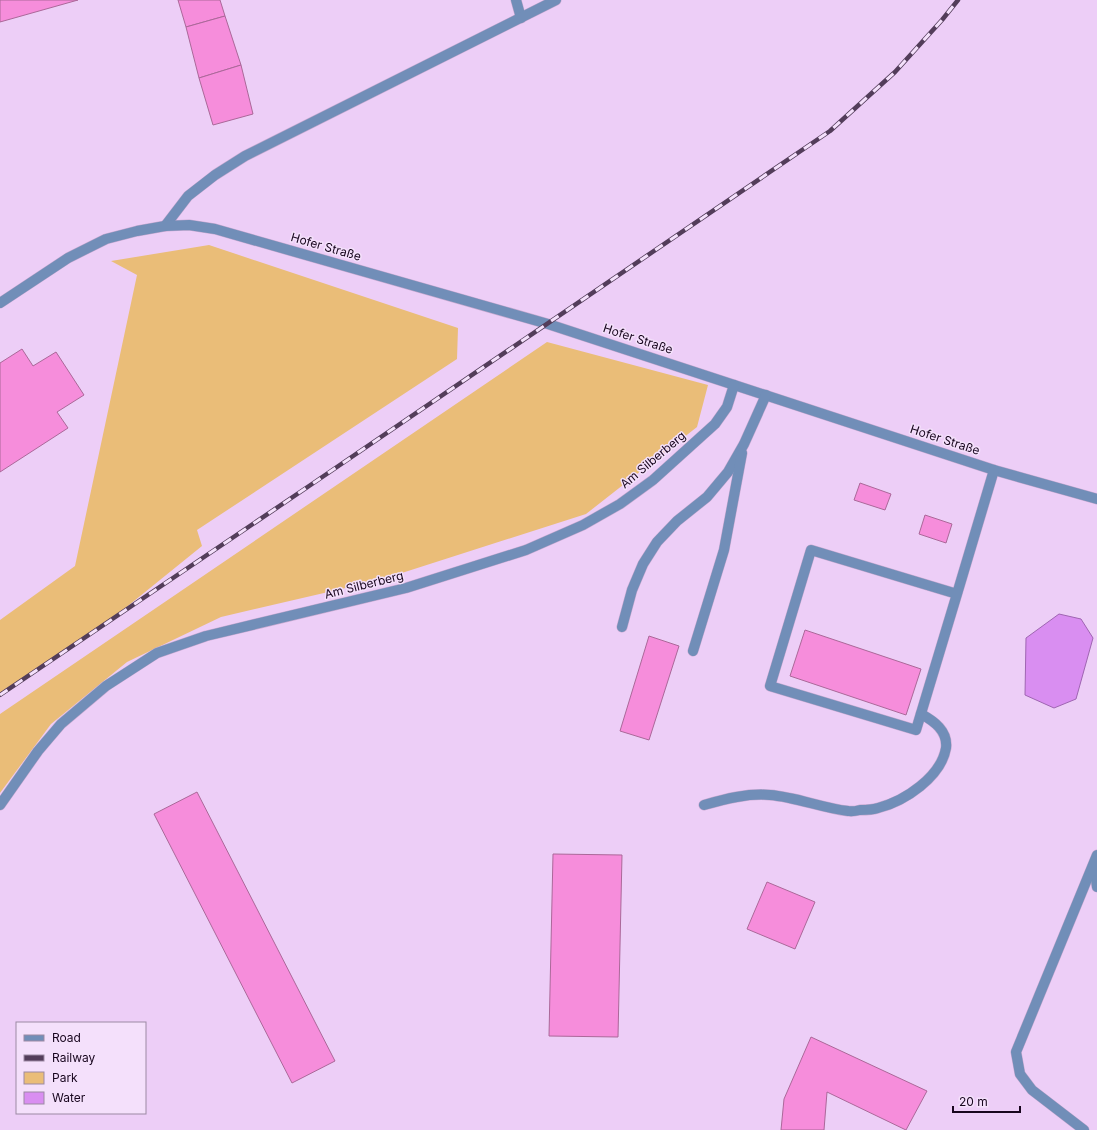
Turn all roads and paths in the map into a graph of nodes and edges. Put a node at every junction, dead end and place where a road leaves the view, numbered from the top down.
1 (516, 0) edge
2 (556, 0) edge
3 (521, 18) junction
4 (165, 226) junction
5 (0, 303) edge
6 (734, 385) junction
7 (766, 395) junction
8 (744, 444) junction
9 (994, 470) junction
10 (1097, 499) edge
11 (957, 594) junction
12 (622, 627) dead end
13 (693, 651) dead end
14 (921, 714) junction
15 (0, 805) edge
16 (704, 805) dead end
17 (1095, 858) edge
18 (1097, 887) edge
19 (1084, 1130) edge

1 - 3 street
2 - 3 street
3 - 4 street
4 - 5 street, Hofer Straße
4 - 6 street, Hofer Straße
6 - 7 street, Hofer Straße
6 - 15 street, Am Silberberg
7 - 8 street
7 - 9 street, Hofer Straße
8 - 12 street
8 - 13 street
9 - 10 street, Hofer Straße
9 - 11 street
11 - 14 street
11 - 14 street
14 - 16 street
17 - 18 street
17 - 19 street

